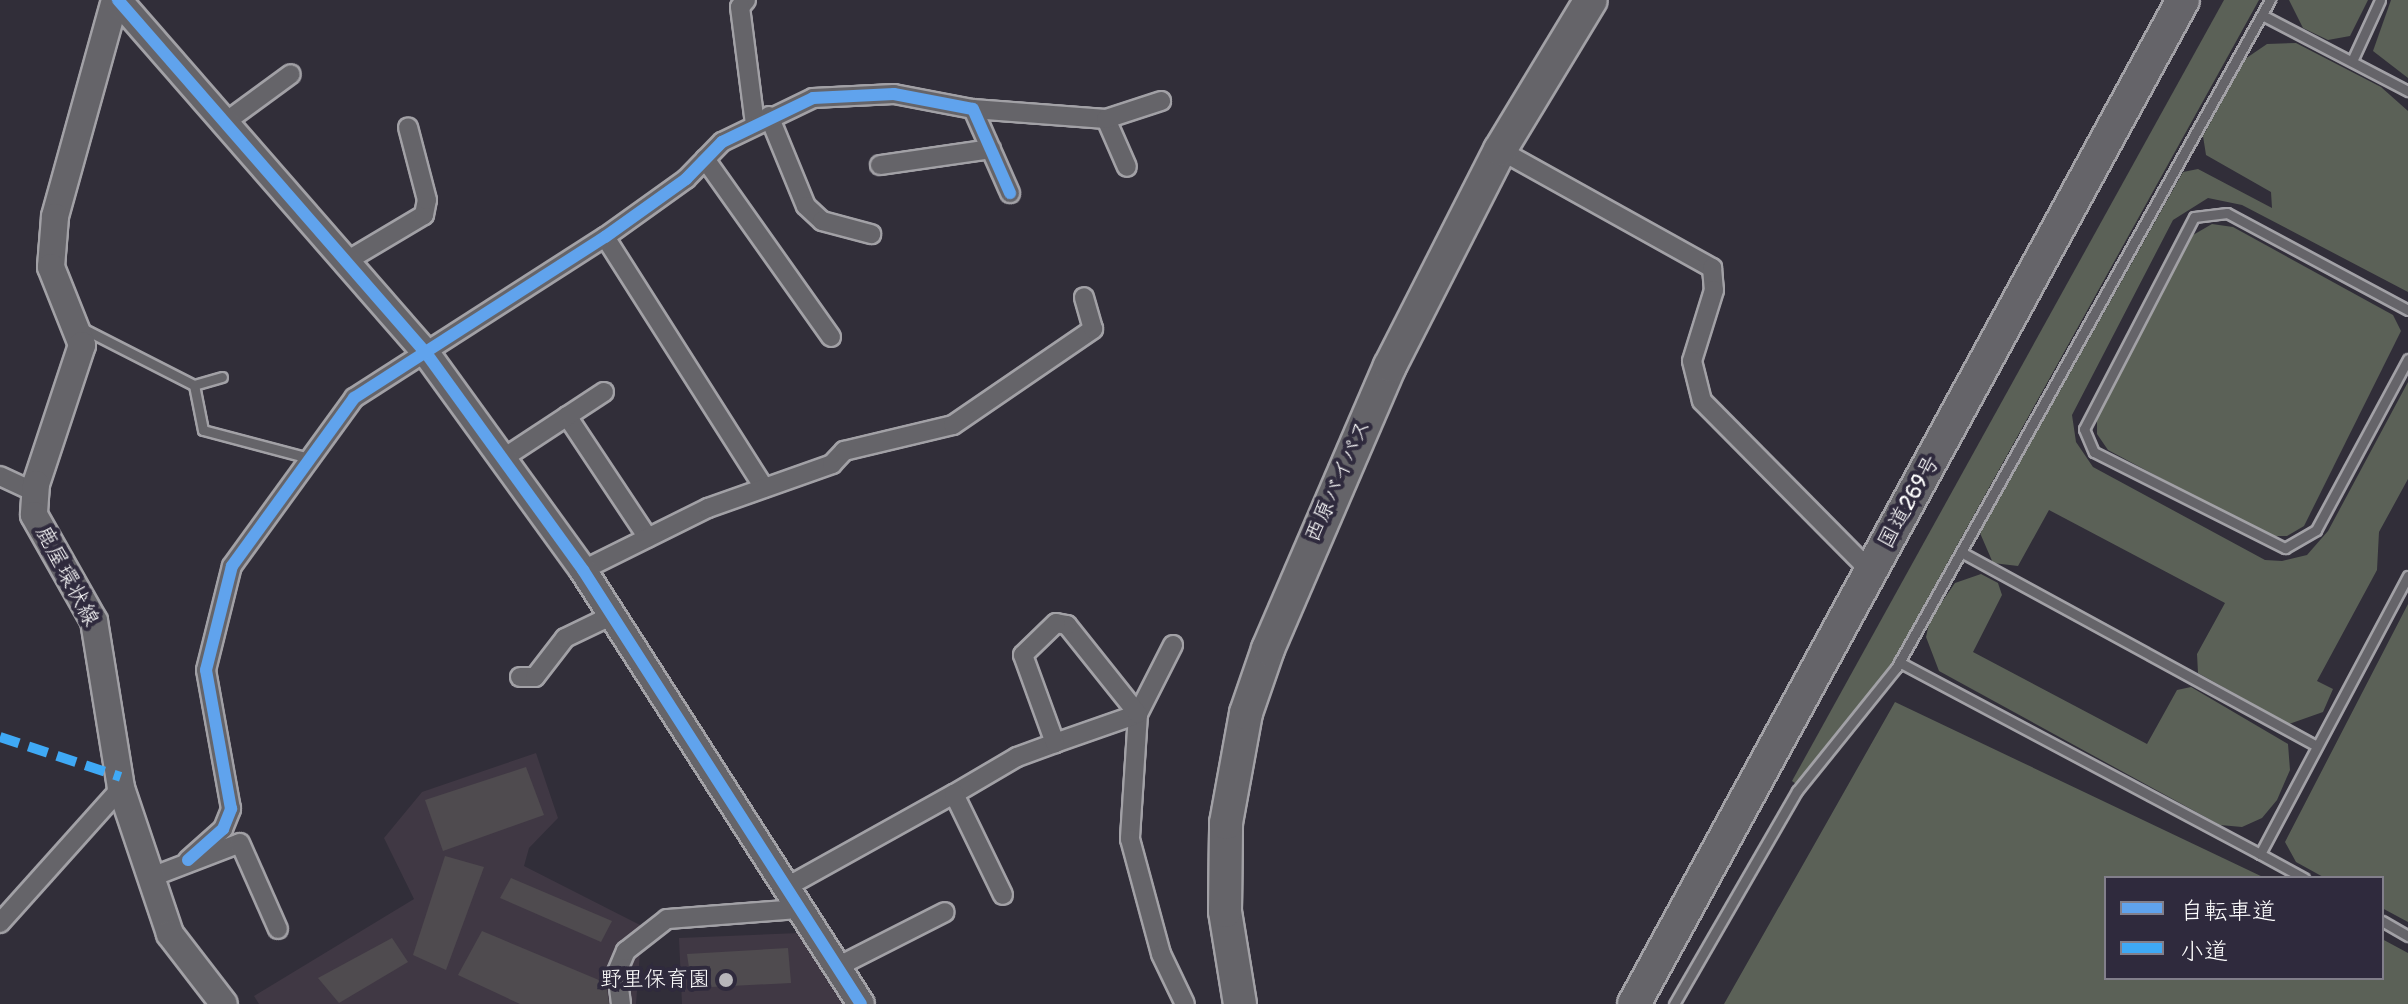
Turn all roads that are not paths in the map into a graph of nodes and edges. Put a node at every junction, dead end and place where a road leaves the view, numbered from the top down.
1 (746, 0) edge
2 (1591, 0) edge
3 (2183, 0) edge
4 (2270, 0) edge
5 (2380, 0) edge
6 (126, 3) edge
7 (2262, 15) junction
8 (2352, 61) junction
9 (291, 74) dead end
10 (2408, 91) edge
11 (1161, 101) dead end
12 (973, 109) junction
13 (1106, 119) junction
14 (762, 120) junction
15 (227, 121) junction
16 (408, 127) dead end
17 (991, 149) junction
18 (1500, 150) junction
19 (705, 159) junction
20 (880, 165) dead end
21 (1127, 167) dead end
22 (1010, 193) dead end
23 (871, 234) dead end
24 (605, 237) junction
25 (350, 259) junction
26 (1084, 297) dead end
27 (2408, 310) edge
28 (79, 326) junction
29 (831, 337) dead end
30 (426, 353) junction
31 (2408, 359) edge
32 (222, 377) dead end
33 (194, 385) junction
34 (604, 392) dead end
35 (567, 416) junction
36 (309, 458) junction
37 (502, 459) junction
38 (0, 476) edge
39 (764, 488) junction
40 (36, 493) junction
41 (648, 538) junction
42 (1961, 552) junction
43 (583, 570) junction
44 (1871, 572) junction
45 (2408, 576) edge
46 (611, 616) junction
47 (1173, 645) dead end
48 (1899, 662) junction
49 (520, 677) dead end
50 (1138, 714) junction
51 (1055, 743) junction
52 (2317, 746) junction
53 (121, 788) junction
54 (954, 794) junction
55 (2260, 854) junction
56 (188, 860) junction
57 (2300, 876) edge
58 (149, 878) junction
59 (1003, 895) dead end
60 (790, 899) junction
61 (945, 912) dead end
62 (2384, 922) edge
63 (0, 923) edge
64 (278, 929) dead end
65 (2408, 936) edge
66 (835, 968) junction
67 (224, 1004) edge
68 (621, 1004) edge
69 (861, 1004) edge
70 (1185, 1004) edge
71 (1240, 1004) edge
72 (1634, 1004) edge
73 (1674, 1004) edge

1 - 14 street
2 - 18 highway, 西原バイパス
3 - 44 highway, 国道269号
4 - 7 lane
5 - 8 lane
6 - 15 street
6 - 28 street, 鹿屋環状線
7 - 8 lane
7 - 42 lane
8 - 10 lane
9 - 15 street
11 - 13 street
12 - 13 street
12 - 14 street
12 - 17 street
13 - 21 street
14 - 19 street
14 - 23 street
15 - 25 street
16 - 25 street
17 - 20 street
17 - 22 street
18 - 44 street
18 - 71 highway, 西原バイパス
19 - 24 street
19 - 29 street
24 - 30 street
24 - 39 street
25 - 30 street
26 - 39 street
27 - 31 lane
28 - 33 lane
28 - 40 street, 鹿屋環状線
30 - 36 street
30 - 37 street
32 - 33 lane
33 - 36 lane
34 - 35 street
35 - 37 street
35 - 41 street
36 - 56 street
37 - 43 street
38 - 40 street
39 - 41 street
40 - 53 street, 鹿屋環状線
41 - 43 street
42 - 48 lane
42 - 52 lane
43 - 46 street
44 - 72 highway, 国道269号
45 - 52 lane
46 - 49 street
46 - 60 street
47 - 50 street
48 - 55 lane
48 - 73 lane
50 - 51 street
50 - 51 street
50 - 70 street
51 - 54 street
52 - 55 lane
53 - 58 street, 鹿屋環状線
53 - 63 street
54 - 59 street
54 - 60 street
55 - 57 lane
56 - 58 street
56 - 64 street
58 - 67 street, 鹿屋環状線
60 - 66 street
60 - 68 street
61 - 66 street
62 - 65 lane
66 - 69 street

